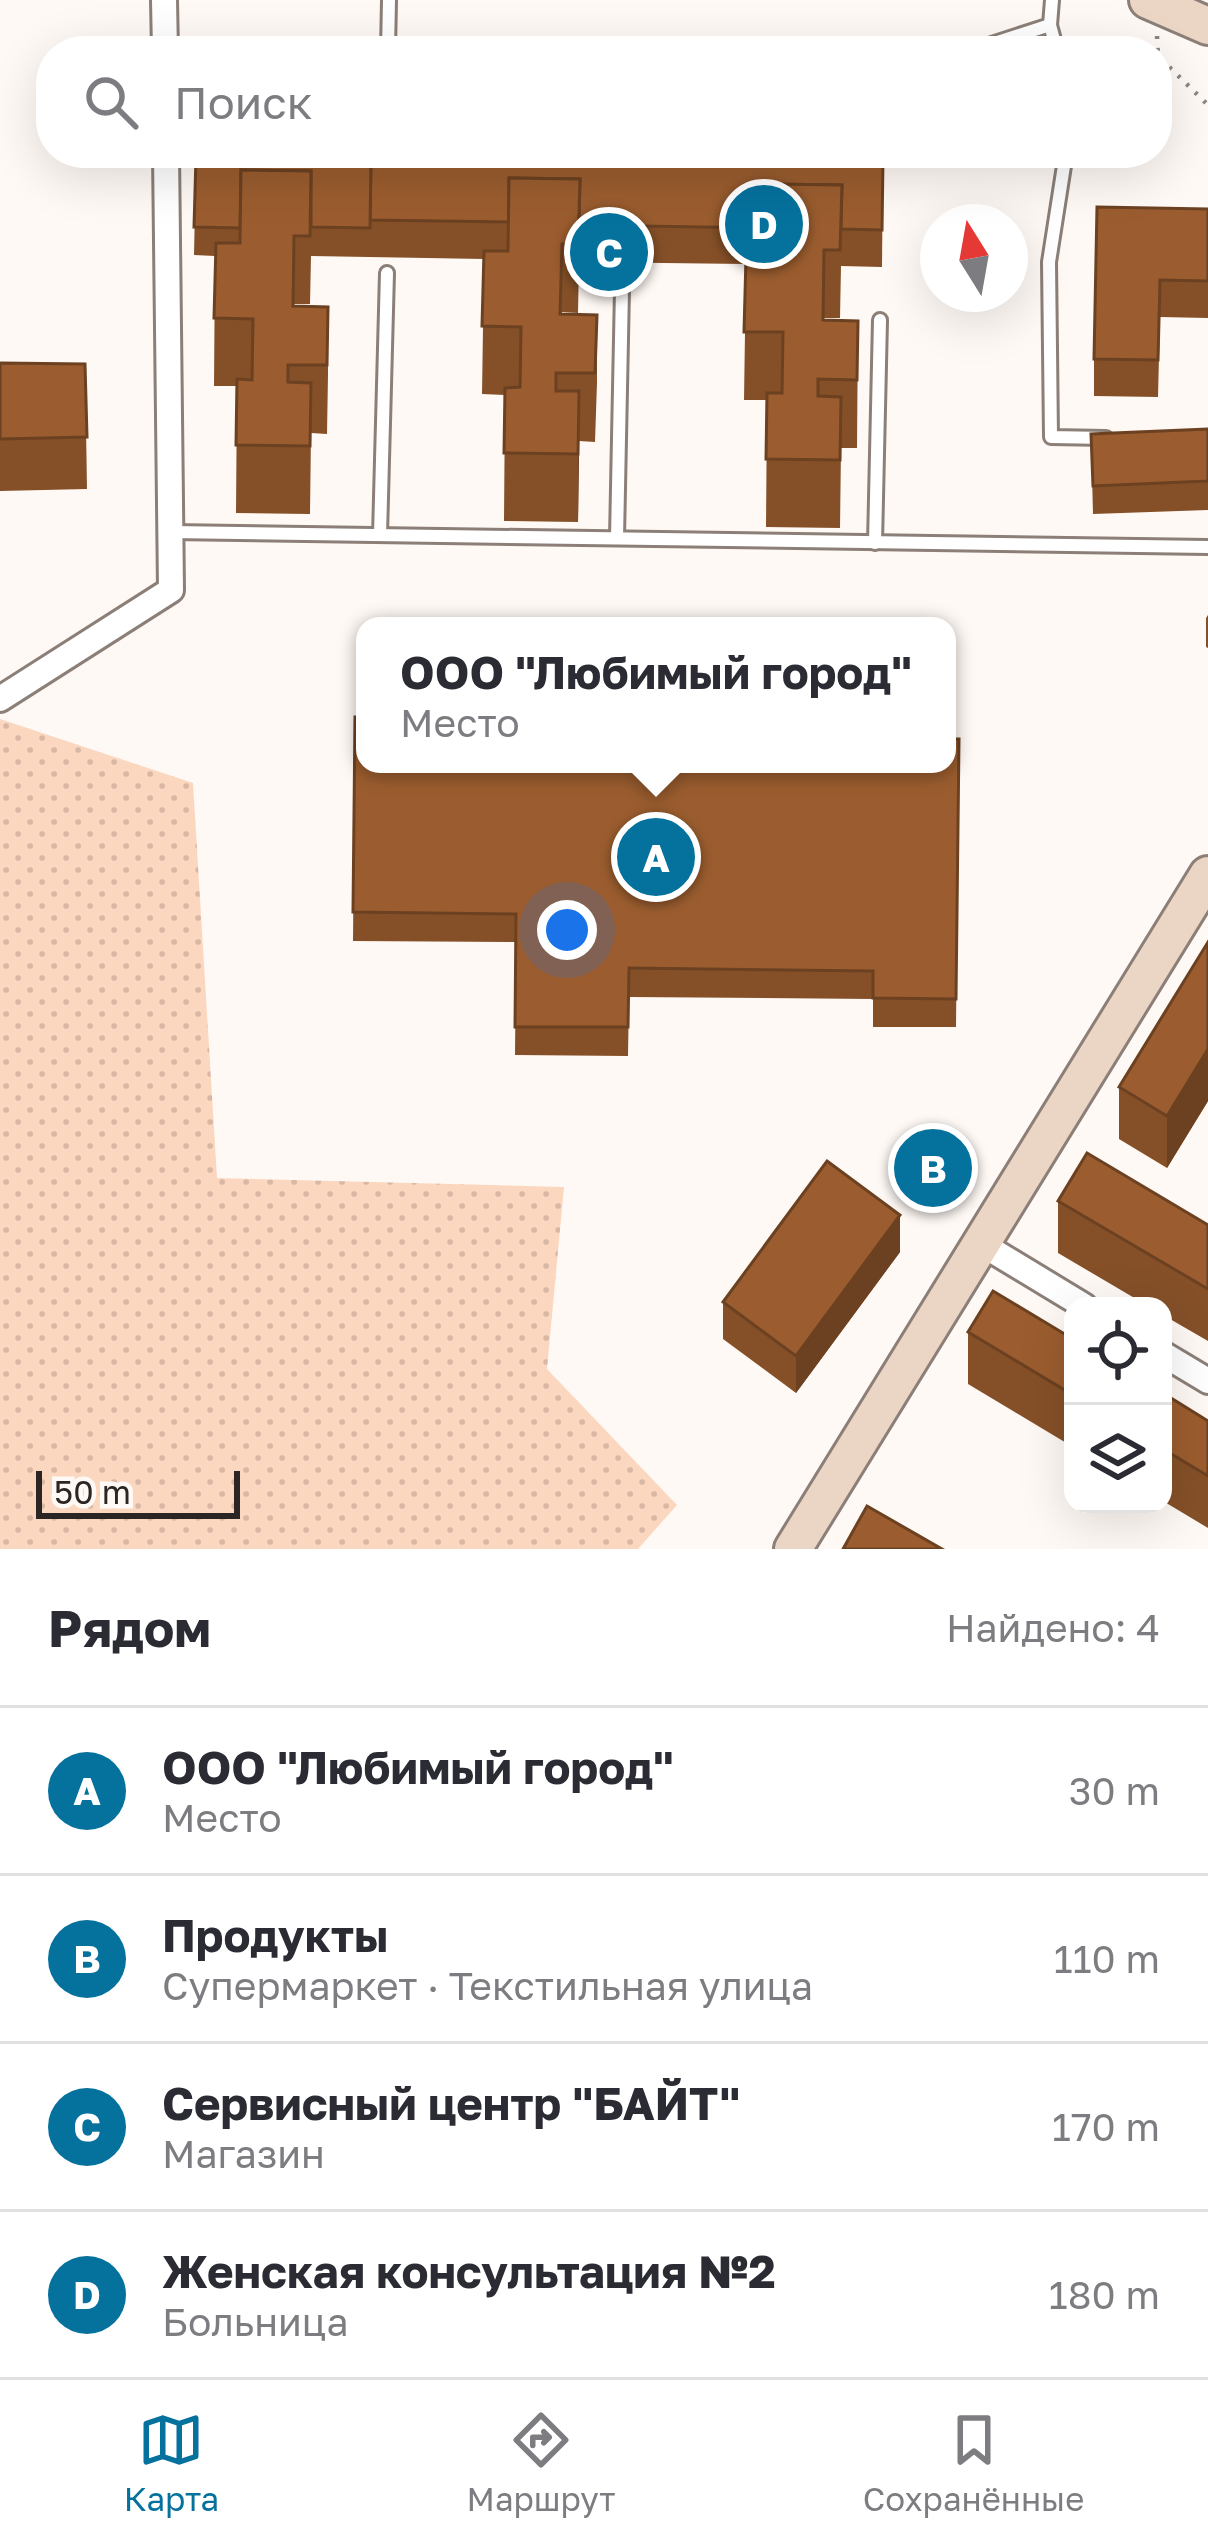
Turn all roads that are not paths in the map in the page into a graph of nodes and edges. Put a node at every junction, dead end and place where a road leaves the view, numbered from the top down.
1 (164, 0) edge
2 (389, 0) edge
3 (1052, 0) edge
4 (1152, 15) edge
5 (1050, 25) junction
6 (1208, 26) edge
7 (165, 36) edge
8 (388, 36) edge
9 (1016, 36) edge
10 (1053, 36) edge
11 (166, 168) edge
12 (1064, 168) edge
13 (387, 273) dead end
14 (622, 289) dead end
15 (880, 320) dead end
16 (1118, 438) edge
17 (170, 532) junction
18 (380, 535) junction
19 (617, 538) junction
20 (875, 542) junction
21 (1208, 548) edge
22 (0, 699) edge
23 (1208, 875) edge
24 (980, 1243) junction
25 (1069, 1297) edge
26 (1172, 1359) edge
27 (1208, 1381) edge
28 (793, 1549) edge

1 - 7 street
2 - 8 lane
3 - 5 lane
4 - 6 main road
5 - 9 lane
5 - 10 lane
11 - 17 street
12 - 16 lane
13 - 18 lane
14 - 19 lane
15 - 20 lane
17 - 18 lane
17 - 22 street
18 - 19 lane
19 - 20 lane
20 - 21 lane
23 - 24 main road
24 - 25 street
24 - 28 main road
26 - 27 street

